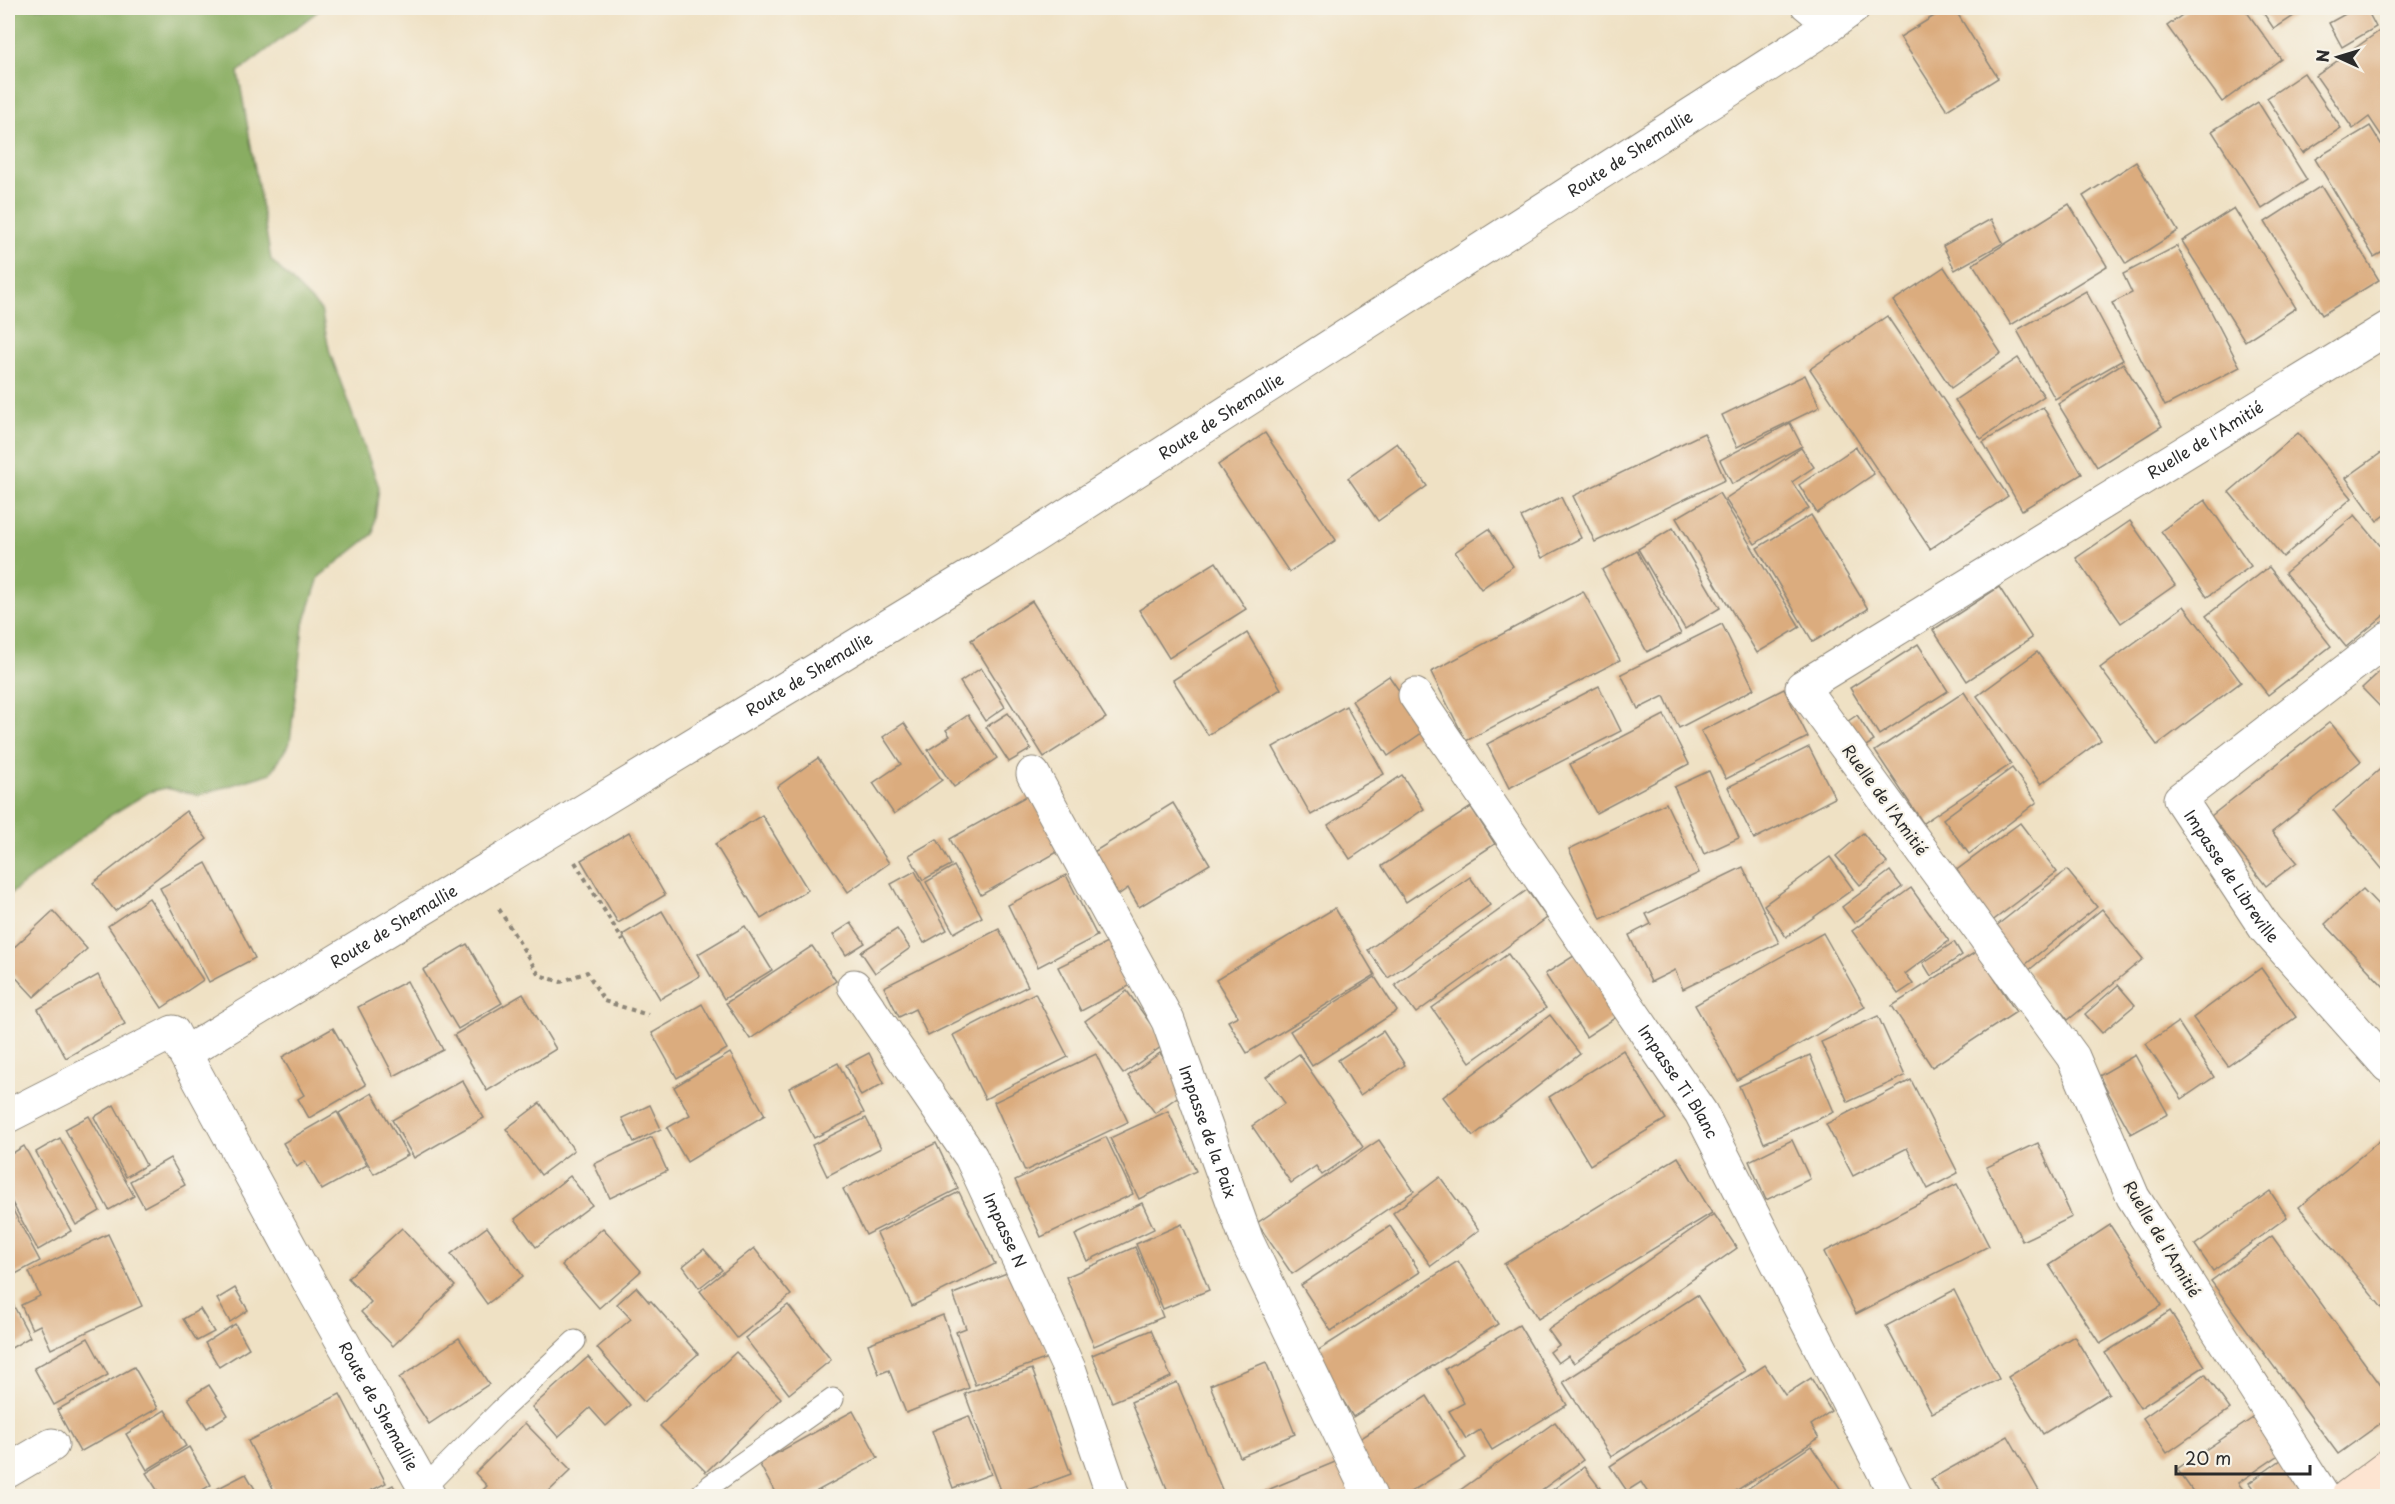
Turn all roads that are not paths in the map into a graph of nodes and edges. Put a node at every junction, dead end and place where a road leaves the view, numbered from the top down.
1 (1853, 8) edge
2 (1814, 18) edge
3 (2388, 328) edge
4 (2388, 638) edge
5 (1415, 695) dead end
6 (1033, 774) dead end
7 (854, 986) dead end
8 (185, 1053) junction
9 (2388, 1066) edge
10 (8, 1116) edge
11 (575, 1341) dead end
12 (833, 1399) dead end
13 (52, 1445) dead end
14 (2388, 1466) edge
15 (8, 1471) edge
16 (8, 1485) edge
17 (427, 1492) edge
18 (709, 1493) edge
19 (14, 1497) edge
20 (1113, 1497) edge
21 (1370, 1497) edge
22 (1896, 1497) edge
23 (2323, 1497) edge
24 (2348, 1497) edge

1 - 2 street, Route de Shemallie
2 - 8 street, Route de Shemallie
3 - 23 street, Ruelle de l'Amitié
4 - 9 street, Impasse de Libreville
5 - 22 street, Impasse Ti Blanc
6 - 21 street, Impasse de la Paix
7 - 20 street, Impasse N
8 - 10 street
8 - 17 street, Route de Shemallie
11 - 17 lane
12 - 18 lane
13 - 15 street
14 - 24 street
16 - 19 street

